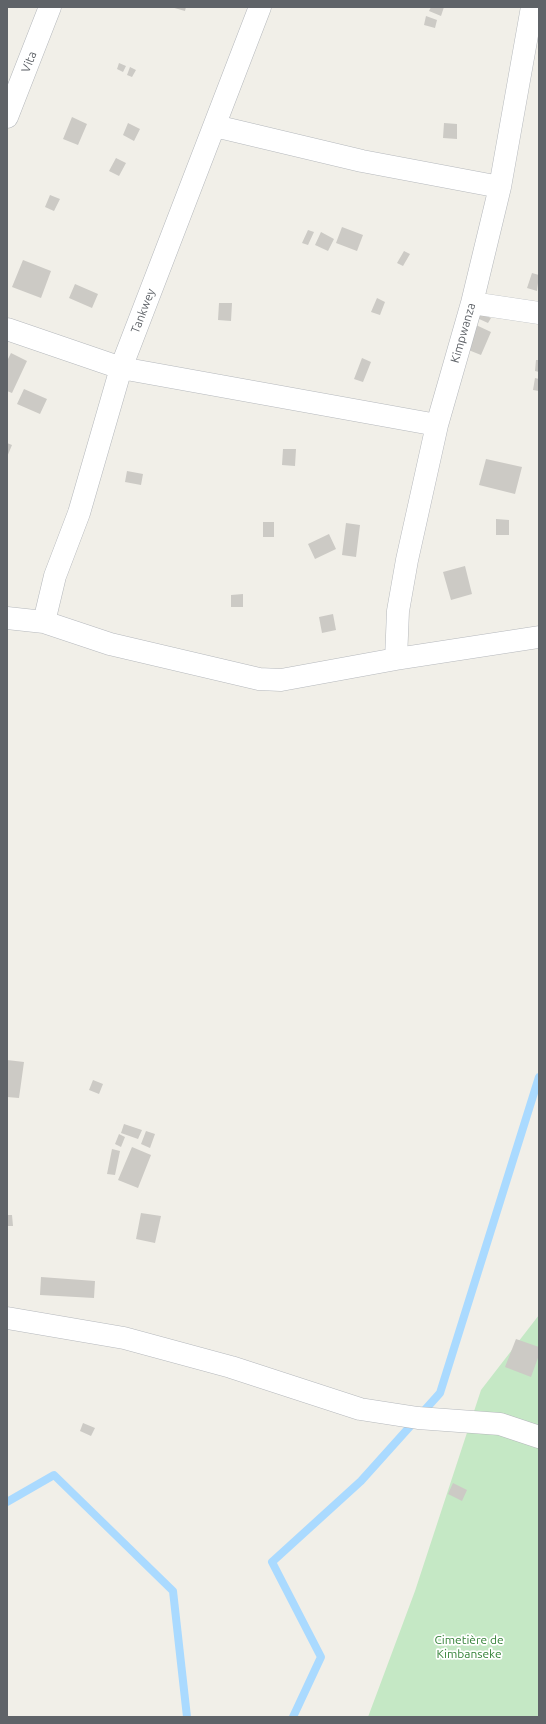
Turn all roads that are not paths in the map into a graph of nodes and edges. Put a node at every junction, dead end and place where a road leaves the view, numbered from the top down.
1 (50, 7) edge
2 (260, 7) edge
3 (532, 7) edge
4 (7, 117) edge
5 (215, 126) junction
6 (500, 187) junction
7 (472, 303) junction
8 (539, 313) edge
9 (7, 329) edge
10 (121, 368) junction
11 (437, 425) junction
12 (7, 618) edge
13 (44, 622) junction
14 (539, 637) edge
15 (396, 660) junction
16 (7, 1318) edge
17 (539, 1437) edge

1 - 4 street, Vita
2 - 5 street, Tankwey
3 - 6 street, Kimpwanza
5 - 6 street
5 - 10 street, Tankwey
6 - 7 street, Kimpwanza
7 - 8 street
7 - 11 street, Kimpwanza
9 - 10 street
10 - 11 street
10 - 13 street, Tankwey
11 - 15 street, Kimpwanza
12 - 13 street
13 - 15 street
14 - 15 street
16 - 17 street

